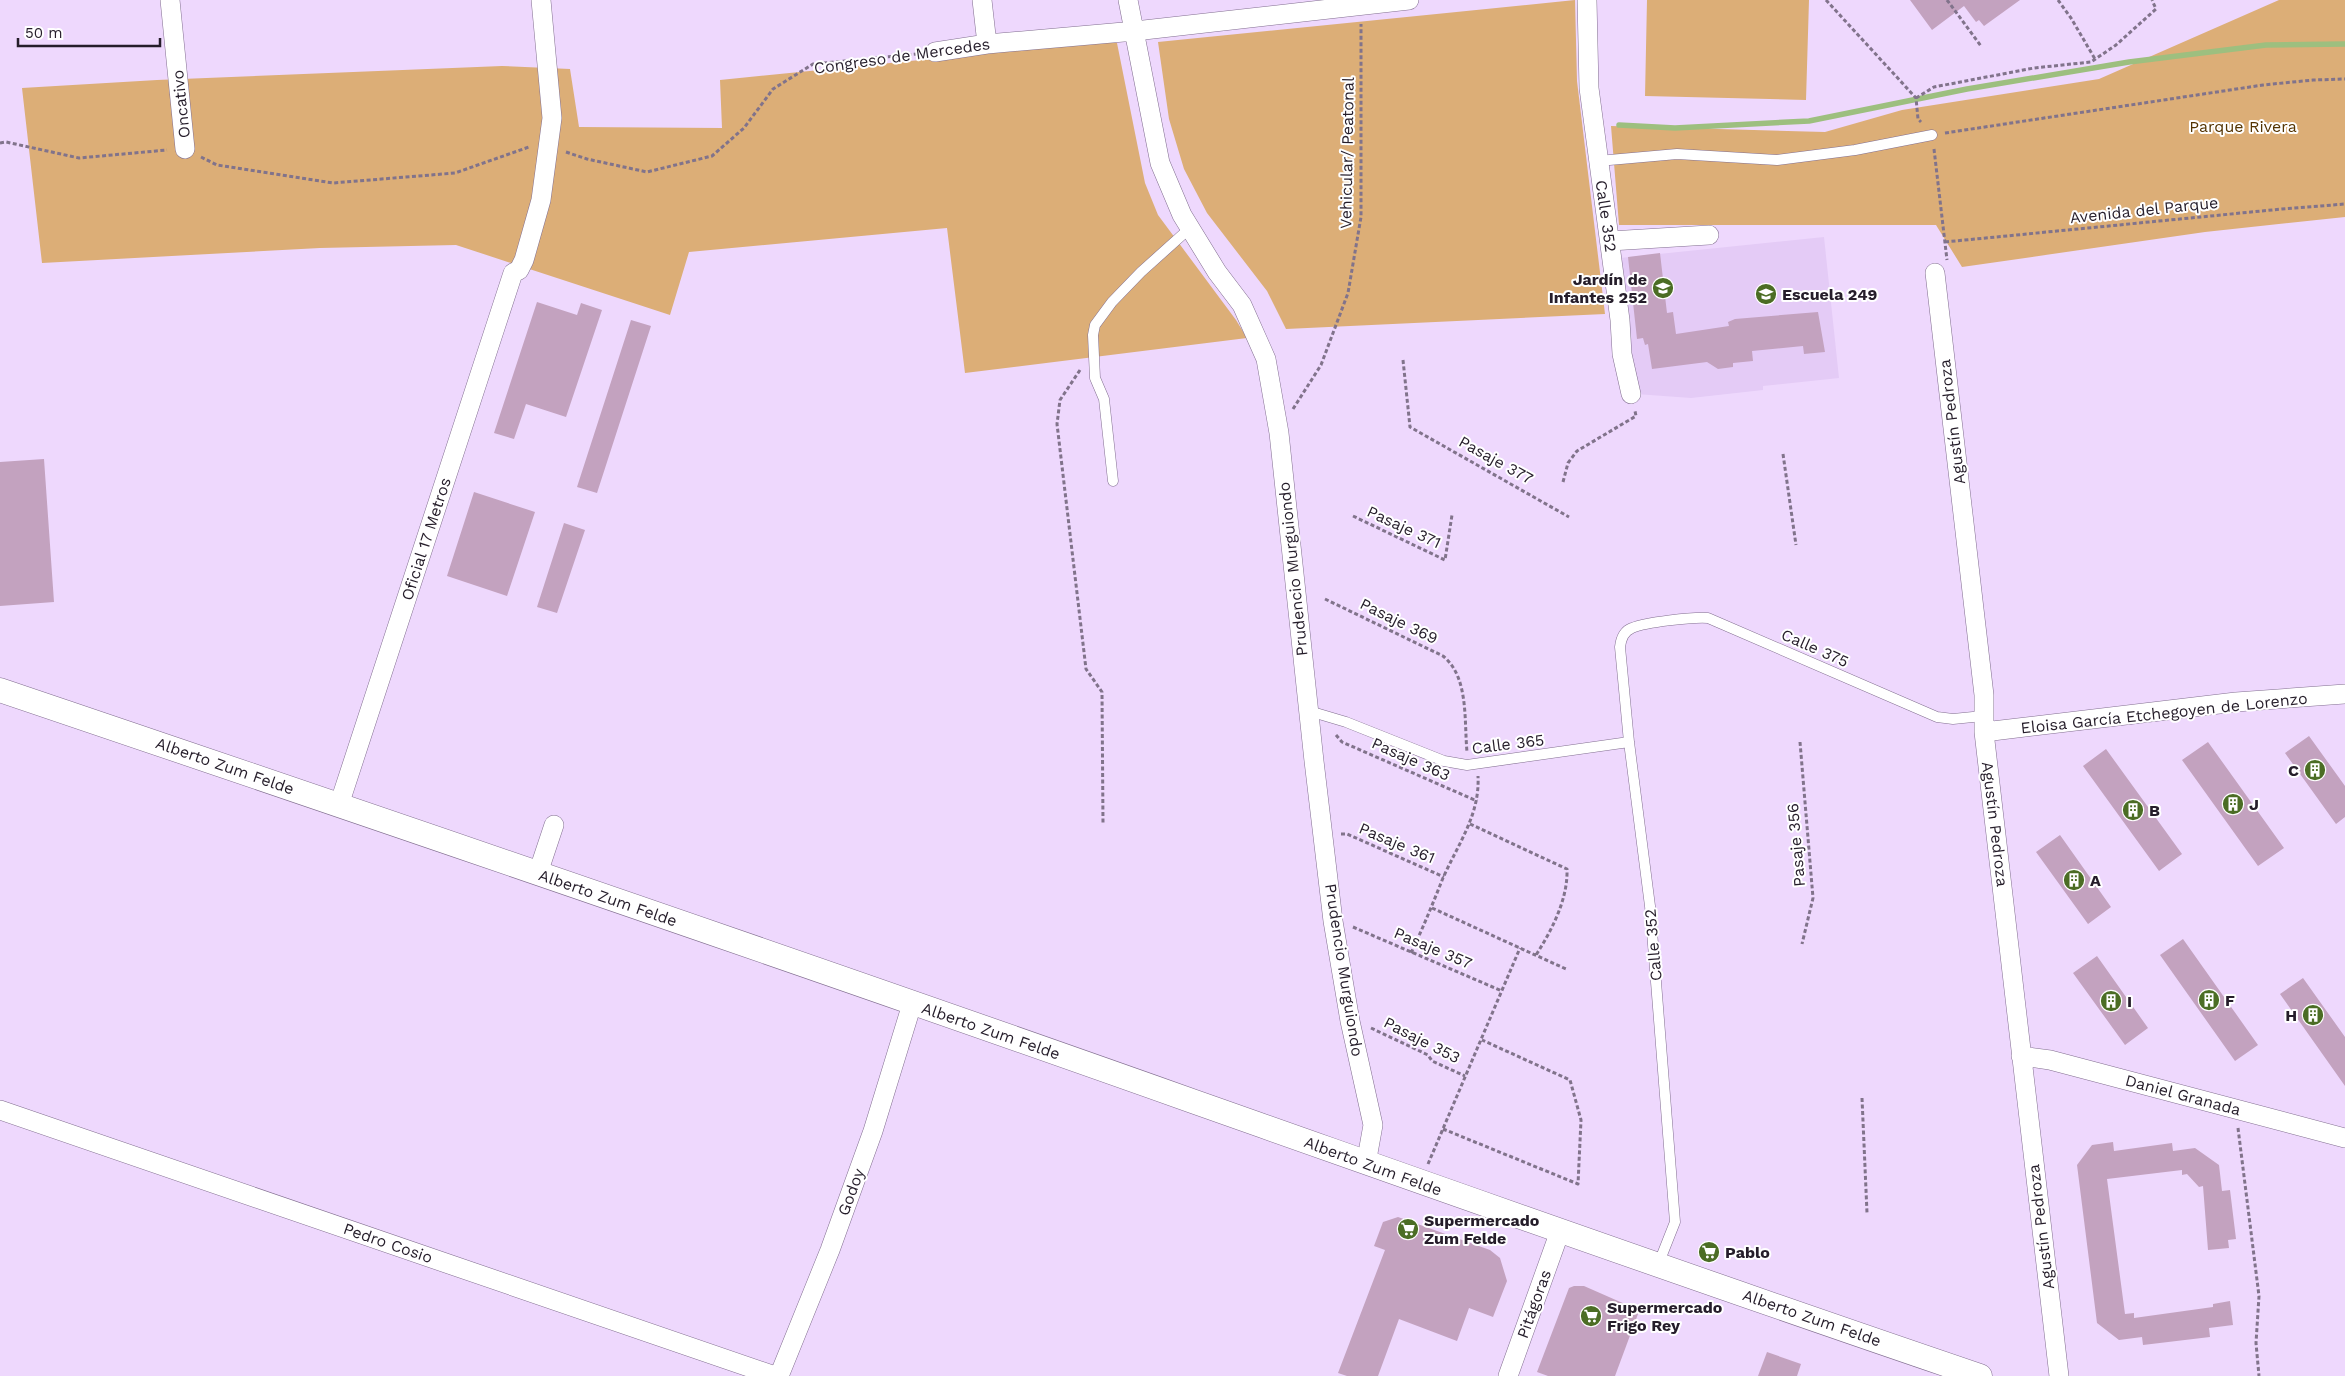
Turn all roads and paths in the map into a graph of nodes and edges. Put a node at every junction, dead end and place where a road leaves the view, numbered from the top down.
1 (170, 0) edge
2 (541, 0) edge
3 (982, 0) edge
4 (1128, 0) edge
5 (1409, 0) edge
6 (1587, 0) edge
7 (1826, 0) edge
8 (1947, 0) edge
9 (2058, 0) edge
10 (2152, 0) edge
11 (1358, 3) edge
12 (1135, 31) junction
13 (987, 44) junction
14 (1981, 46) dead end
15 (936, 52) joint
16 (2095, 59) junction
17 (2345, 79) edge
18 (1916, 98) junction
19 (1917, 112) dead end
20 (1932, 135) junction
21 (548, 141) junction
22 (0, 142) edge
23 (185, 149) junction
24 (1598, 161) junction
25 (2345, 204) edge
26 (1190, 228) junction
27 (1709, 235) dead end
28 (1610, 241) junction
29 (1945, 242) junction
30 (1935, 273) joint
31 (1403, 360) dead end
32 (1094, 362) junction
33 (1631, 394) joint
34 (1279, 433) junction
35 (1783, 454) dead end
36 (1113, 481) dead end
37 (1563, 482) dead end
38 (1452, 515) dead end
39 (1353, 516) dead end
40 (1569, 517) dead end
41 (1796, 545) dead end
42 (1325, 599) dead end
43 (1633, 628) joint
44 (0, 690) edge
45 (2345, 694) edge
46 (1309, 712) junction
47 (1983, 724) junction
48 (1337, 735) dead end
49 (1629, 742) junction
50 (1800, 742) dead end
51 (1472, 764) junction
52 (1477, 802) junction
53 (339, 805) junction
54 (1103, 824) dead end
55 (1470, 824) junction
56 (554, 825) dead end
57 (1339, 834) dead end
58 (538, 873) junction
59 (1444, 877) junction
60 (1432, 908) junction
61 (1355, 928) dead end
62 (1802, 944) dead end
63 (1520, 948) junction
64 (1411, 953) junction
65 (1536, 955) junction
66 (1566, 969) dead end
67 (1502, 991) junction
68 (912, 1004) junction
69 (1368, 1027) dead end
70 (1482, 1040) junction
71 (2021, 1056) junction
72 (1465, 1076) junction
73 (1862, 1098) dead end
74 (2236, 1109) junction
75 (0, 1110) edge
76 (1443, 1128) junction
77 (2345, 1138) edge
78 (1430, 1159) dead end
79 (1366, 1164) junction
80 (1867, 1213) dead end
81 (1560, 1231) junction
82 (1658, 1265) junction
83 (775, 1376) edge
84 (779, 1376) edge
85 (1508, 1376) edge
86 (1980, 1376) edge
87 (2059, 1376) edge
88 (2259, 1376) edge

1 - 23 street, Oncativo
2 - 21 street, Oficial 17 Metros
3 - 13 street
4 - 12 street, Prudencio Murguiondo
5 - 11 street, Congreso de Mercedes
6 - 24 street, Calle 352
7 - 18 path
8 - 14 path
9 - 16 path
10 - 16 path
11 - 12 street, Congreso de Mercedes
11 - 34 path, Vehicular/ Peatonal
12 - 13 street, Congreso de Mercedes
12 - 26 street, Prudencio Murguiondo
13 - 15 street, Congreso de Mercedes
15 - 21 path, Congreso de Mercedes
16 - 18 path
17 - 20 path
18 - 19 path
20 - 24 lane
20 - 29 path
21 - 23 path
21 - 53 street, Oficial 17 Metros
22 - 23 path
24 - 28 street, Calle 352
25 - 29 path, Avenida del Parque
26 - 32 lane
26 - 34 street, Prudencio Murguiondo
27 - 28 street
28 - 33 street, Calle 352
29 - 30 path
30 - 47 street, Agustín Pedroza
31 - 40 path, Pasaje 377
32 - 36 lane
32 - 54 path
33 - 37 path
34 - 46 street, Prudencio Murguiondo
35 - 41 path
38 - 39 path, Pasaje 371
42 - 51 path, Pasaje 369
43 - 47 lane, Calle 375
43 - 49 lane, Calle 352
44 - 53 street, Alberto Zum Felde
45 - 47 street, Eloisa García Etchegoyen de Lorenzo
46 - 51 lane, Calle 365
46 - 79 street, Prudencio Murguiondo
47 - 71 street, Agustín Pedroza
48 - 52 path, Pasaje 363
49 - 51 lane, Calle 365
49 - 82 lane, Calle 352
50 - 62 path, Pasaje 356
51 - 52 path
52 - 55 path
53 - 58 street, Alberto Zum Felde
55 - 59 path
55 - 65 path
56 - 58 street
57 - 59 path, Pasaje 361
58 - 68 street, Alberto Zum Felde
59 - 60 path
60 - 63 path
60 - 64 path
61 - 64 path, Pasaje 357
63 - 65 path
63 - 67 path
64 - 67 path, Pasaje 357
65 - 66 path
67 - 70 path
68 - 79 street, Alberto Zum Felde
68 - 84 street, Godoy
69 - 72 path, Pasaje 353
70 - 72 path
70 - 76 path
71 - 74 street, Daniel Granada
71 - 87 street, Agustín Pedroza
72 - 76 path
73 - 80 path
74 - 77 street, Daniel Granada
74 - 88 path
75 - 83 street, Pedro Cosio
76 - 78 path
79 - 81 street, Alberto Zum Felde
81 - 82 street, Alberto Zum Felde
81 - 85 street, Pitágoras
82 - 86 street, Alberto Zum Felde

